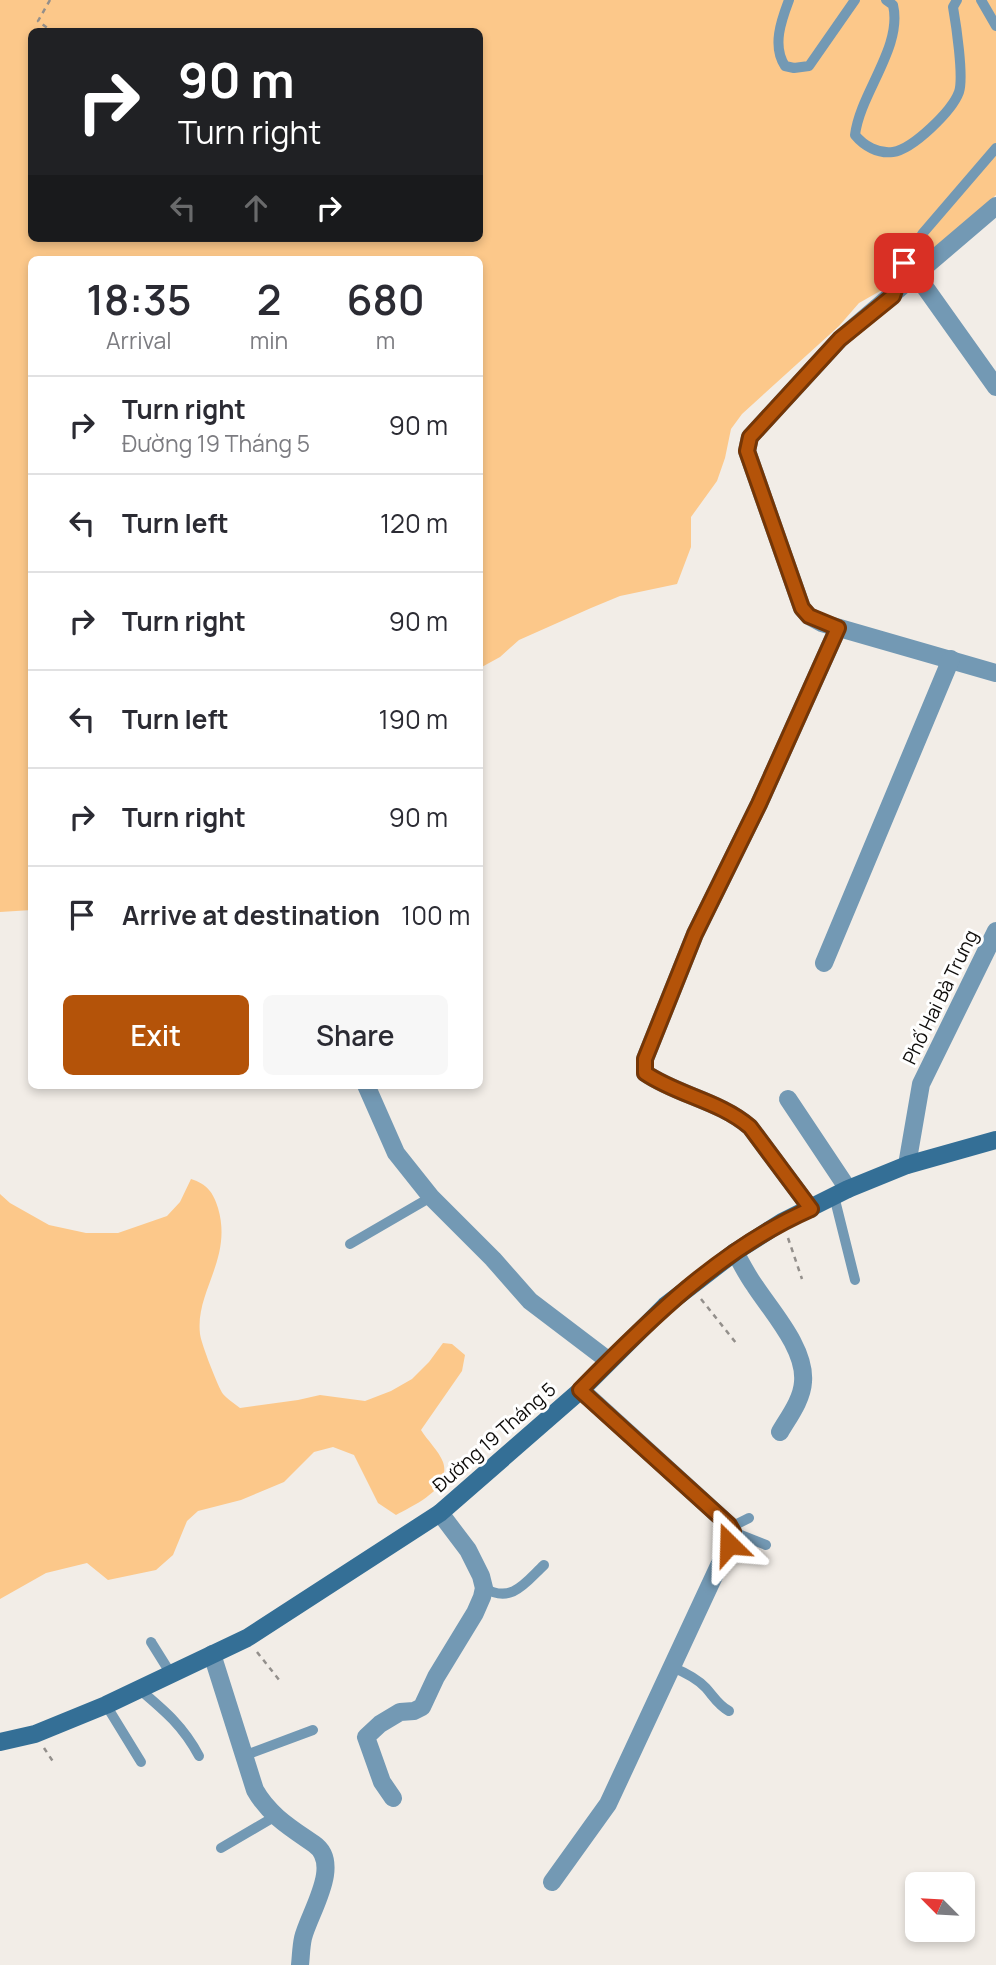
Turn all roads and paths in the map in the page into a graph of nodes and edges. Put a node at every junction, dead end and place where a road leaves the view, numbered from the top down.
1 (50, 0) edge
2 (789, 0) edge
3 (855, 0) edge
4 (886, 0) edge
5 (957, 0) edge
6 (981, 0) edge
7 (996, 26) edge
8 (48, 28) edge
9 (996, 148) edge
10 (996, 206) edge
11 (917, 276) junction
12 (893, 296) junction
13 (996, 387) edge
14 (838, 628) junction
15 (951, 659) junction
16 (996, 673) edge
17 (996, 931) edge
18 (824, 963) dead end
19 (368, 1089) edge
20 (788, 1099) dead end
21 (996, 1140) edge
22 (907, 1165) junction
23 (841, 1193) junction
24 (431, 1196) junction
25 (811, 1209) junction
26 (782, 1222) junction
27 (350, 1244) dead end
28 (735, 1252) junction
29 (802, 1279) dead end
30 (855, 1280) dead end
31 (690, 1285) junction
32 (736, 1343) dead end
33 (609, 1361) junction
34 (580, 1390) junction
35 (780, 1432) dead end
36 (440, 1513) junction
37 (749, 1518) dead end
38 (731, 1529) junction
39 (766, 1545) dead end
40 (544, 1565) dead end
41 (484, 1588) junction
42 (247, 1638) junction
43 (151, 1642) dead end
44 (212, 1654) junction
45 (672, 1667) junction
46 (171, 1674) junction
47 (279, 1681) dead end
48 (139, 1689) junction
49 (106, 1705) junction
50 (729, 1712) dead end
51 (313, 1730) dead end
52 (0, 1742) edge
53 (246, 1755) junction
54 (199, 1756) dead end
55 (141, 1762) dead end
56 (393, 1798) dead end
57 (274, 1816) junction
58 (221, 1848) dead end
59 (552, 1882) dead end
60 (300, 1965) edge

1 - 8 path
2 - 3 lane
4 - 5 lane
6 - 7 lane
9 - 12 lane
10 - 11 street
11 - 12 street
11 - 13 street
12 - 14 street
14 - 15 street
14 - 25 street
15 - 16 street
15 - 18 street
17 - 22 street, Phố Hai Bà Trưng
19 - 24 street
20 - 23 street
21 - 22 street, Đường 19 Tháng 5
22 - 23 street, Đường 19 Tháng 5
23 - 25 street, Đường 19 Tháng 5
23 - 30 lane
24 - 27 lane
24 - 33 street
25 - 26 street, Đường 19 Tháng 5
26 - 28 street, Đường 19 Tháng 5
26 - 29 path
28 - 31 street, Đường 19 Tháng 5
28 - 35 street
31 - 32 path
31 - 33 street, Đường 19 Tháng 5
33 - 34 street, Đường 19 Tháng 5
34 - 36 street, Đường 19 Tháng 5
34 - 38 street
36 - 41 street
36 - 42 street, Đường 19 Tháng 5
37 - 38 lane
38 - 39 lane
38 - 45 street
40 - 41 lane
41 - 56 street
42 - 44 street, Đường 19 Tháng 5
42 - 47 path
43 - 46 lane
44 - 46 street, Đường 19 Tháng 5
44 - 53 street
45 - 50 lane
45 - 59 street
46 - 48 street, Đường 19 Tháng 5
48 - 49 street, Đường 19 Tháng 5
48 - 54 lane
49 - 52 street, Đường 19 Tháng 5
49 - 55 lane
51 - 53 lane
53 - 57 street
57 - 58 lane
57 - 60 street

